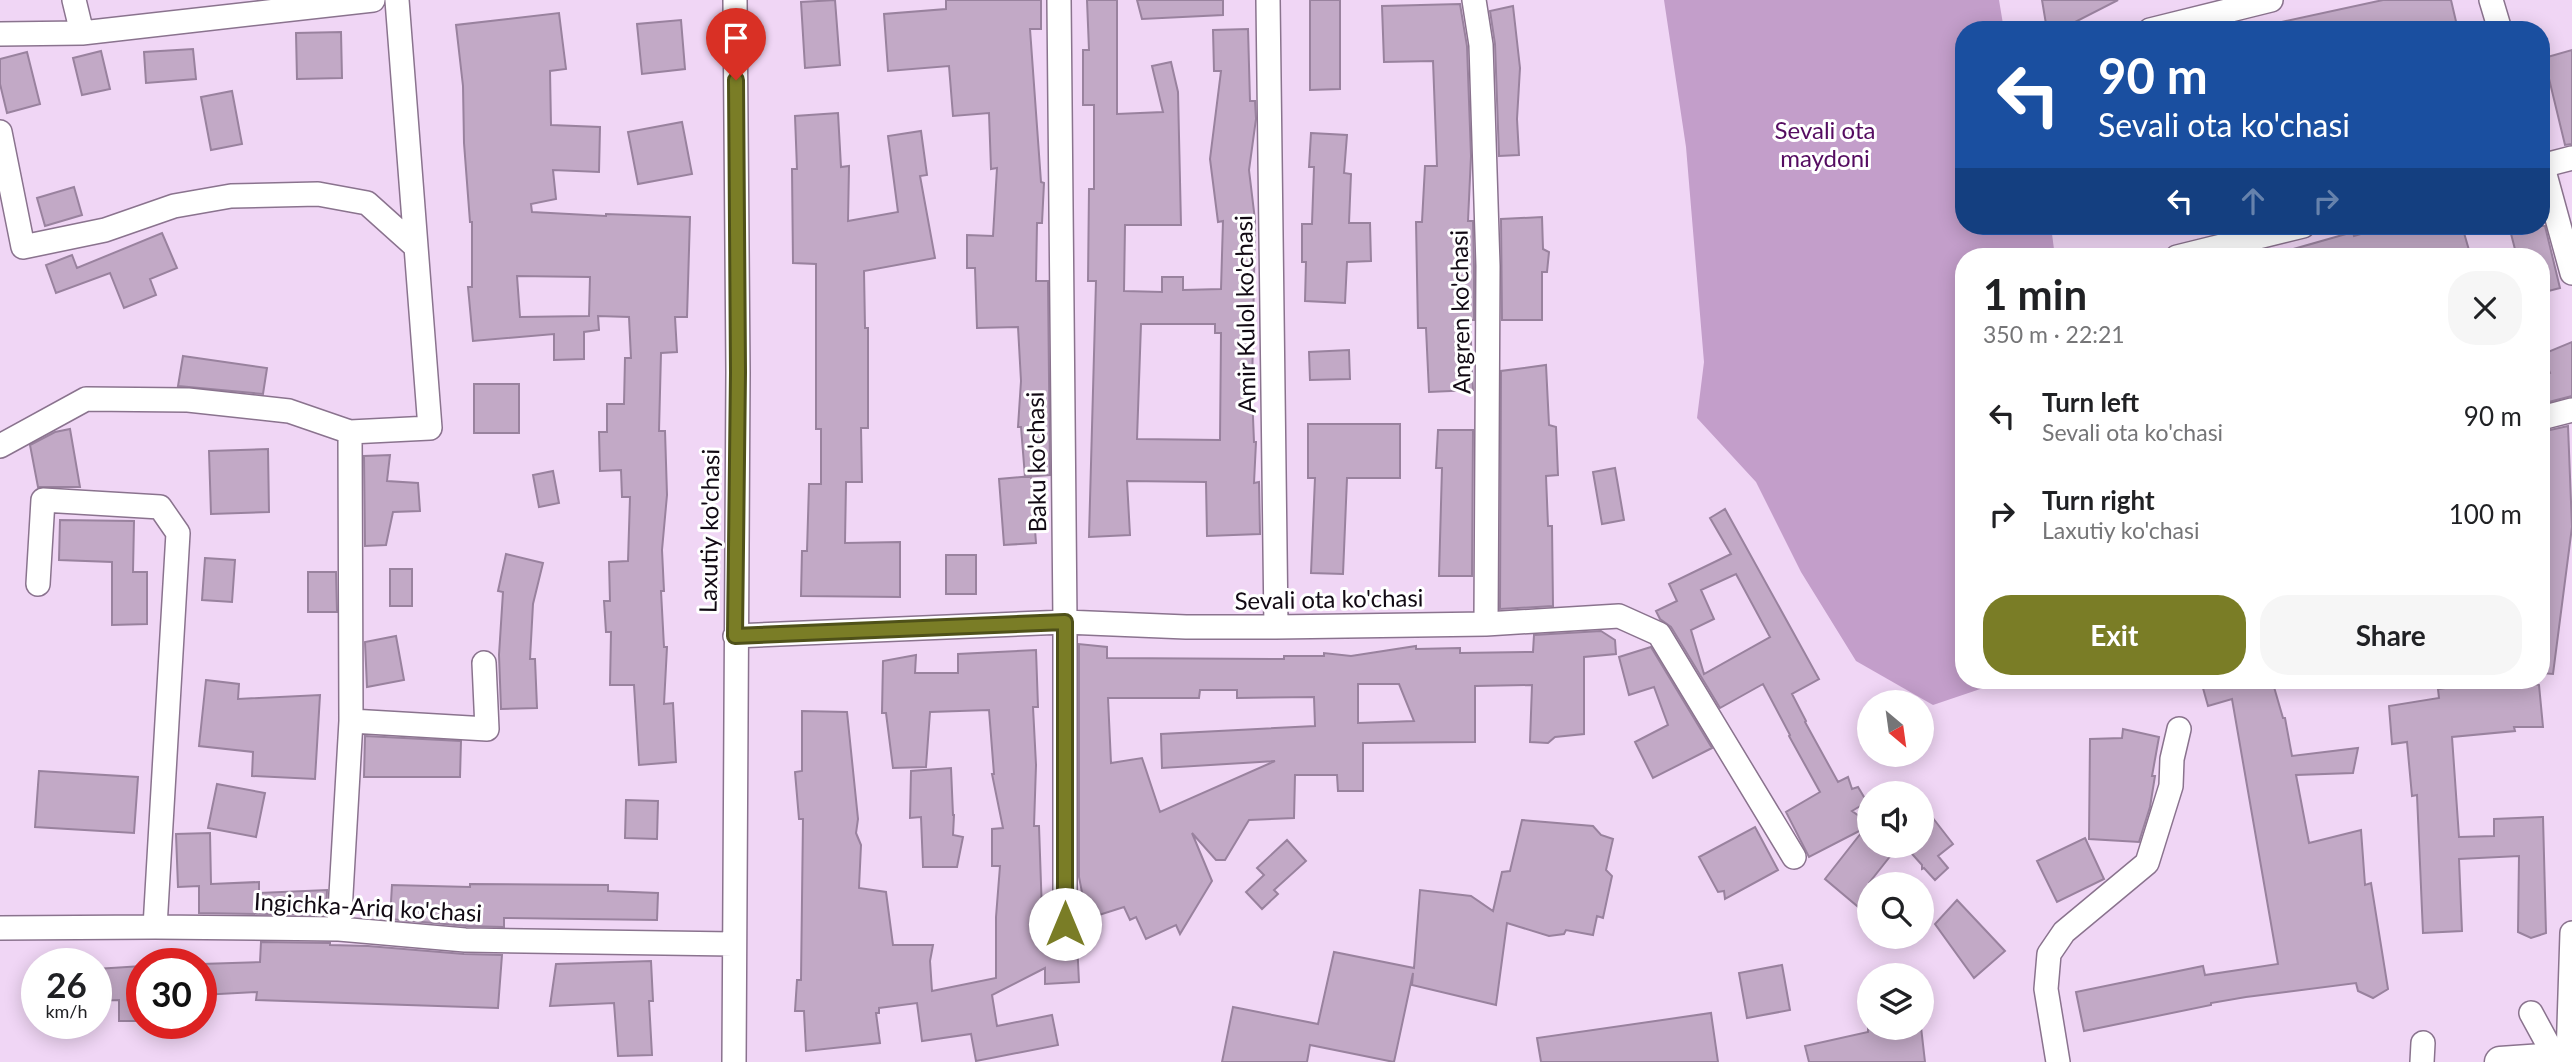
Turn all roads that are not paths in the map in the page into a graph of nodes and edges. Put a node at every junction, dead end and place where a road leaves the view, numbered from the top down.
1 (74, 0) edge
2 (397, 0) edge
3 (735, 0) edge
4 (1059, 0) edge
5 (1268, 0) edge
6 (1474, 0) edge
7 (2271, 0) edge
8 (2491, 0) edge
9 (367, 1) edge
10 (2186, 21) edge
11 (2497, 21) edge
12 (82, 33) junction
13 (0, 34) edge
14 (0, 132) edge
15 (2572, 158) edge
16 (2550, 162) edge
17 (2550, 192) edge
18 (2266, 235) edge
19 (416, 247) junction
20 (2214, 248) edge
21 (2572, 269) edge
22 (2572, 411) edge
23 (2550, 416) edge
24 (350, 432) junction
25 (0, 446) edge
26 (38, 584) dead end
27 (1065, 622) junction
28 (1486, 624) junction
29 (1276, 627) junction
30 (735, 636) junction
31 (484, 663) dead end
32 (351, 721) junction
33 (2179, 729) dead end
34 (1794, 857) dead end
35 (1065, 924) dead end
36 (155, 927) junction
37 (0, 928) edge
38 (339, 929) junction
39 (2572, 933) edge
40 (733, 944) junction
41 (2531, 1013) dead end
42 (2566, 1057) edge
43 (733, 1062) edge
44 (2058, 1062) edge
45 (2500, 1062) edge

1 - 12 street
2 - 19 street
3 - 30 street, Laxutiy ko'chasi
4 - 27 street, Baku ko'chasi
5 - 29 street, Amir Kulol ko'chasi
6 - 28 street, Angren ko'chasi
7 - 10 street
8 - 11 street
9 - 12 street
12 - 13 street
14 - 19 street
15 - 16 street
17 - 21 street
18 - 20 street
19 - 24 street
22 - 23 street
24 - 25 street
24 - 32 street
26 - 36 street
27 - 29 street, Sevali ota ko'chasi
27 - 30 street, Sevali ota ko'chasi
27 - 35 street, Baku ko'chasi
28 - 29 street, Sevali ota ko'chasi
28 - 34 street, Sevali ota ko'chasi
30 - 40 street, Laxutiy ko'chasi
31 - 32 street
32 - 38 street
33 - 44 street
36 - 37 street, Ingichka-Ariq ko'chasi
36 - 38 street, Ingichka-Ariq ko'chasi
38 - 40 street, Ingichka-Ariq ko'chasi
39 - 42 street
40 - 43 street, Laxutiy ko'chasi
41 - 42 street
42 - 45 main road

